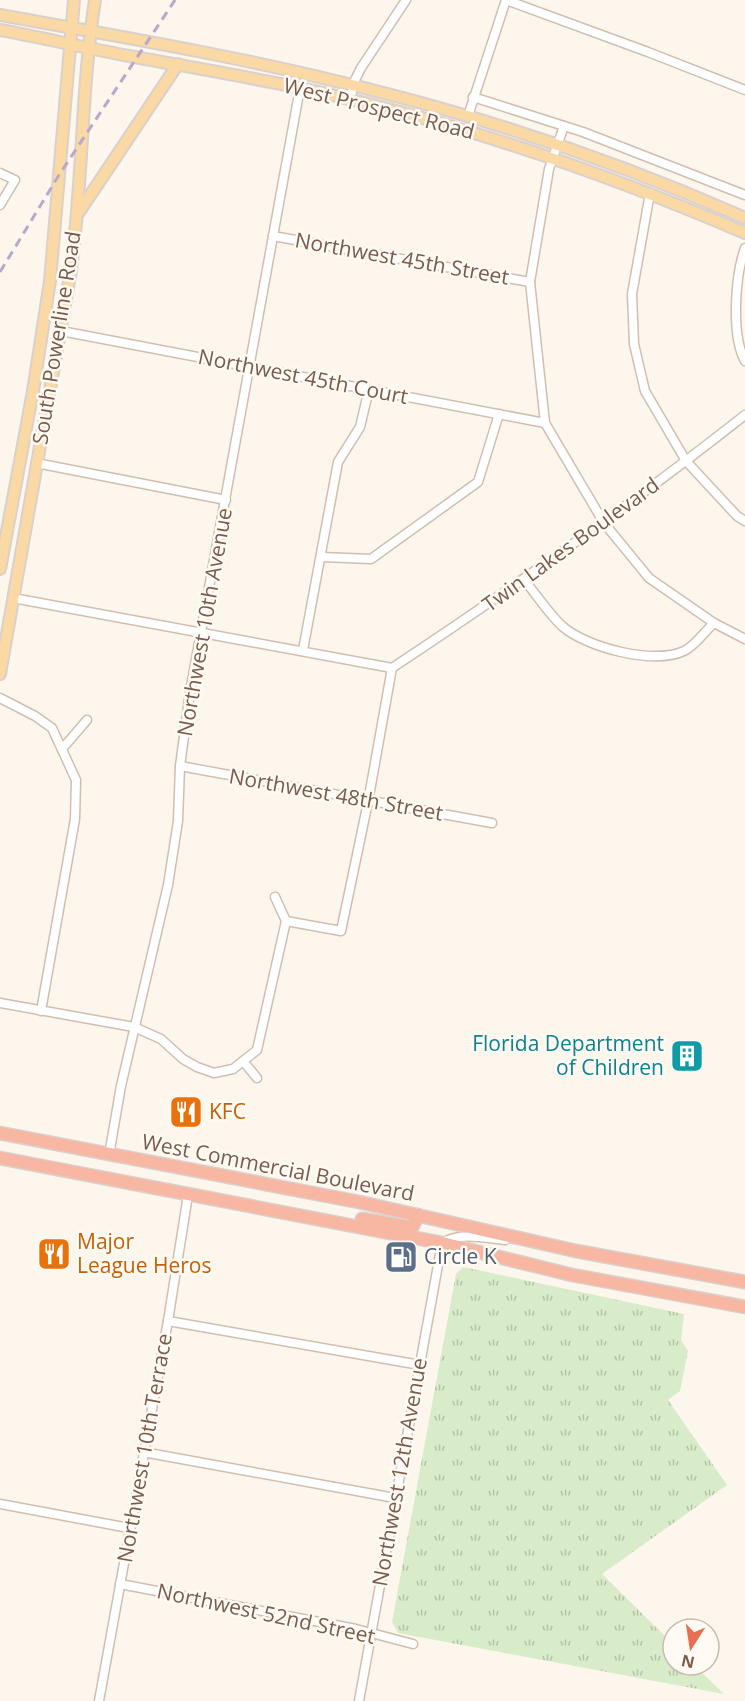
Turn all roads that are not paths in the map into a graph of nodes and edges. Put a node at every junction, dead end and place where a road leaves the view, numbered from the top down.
1 (74, 0) edge
2 (95, 0) edge
3 (406, 0) edge
4 (506, 0) edge
5 (0, 15) edge
6 (71, 27) junction
7 (0, 30) edge
8 (91, 31) junction
9 (69, 44) junction
10 (89, 48) junction
11 (178, 64) junction
12 (354, 85) junction
13 (300, 88) junction
14 (745, 90) edge
15 (473, 97) junction
16 (350, 99) junction
17 (468, 116) junction
18 (564, 126) junction
19 (557, 144) junction
20 (553, 158) junction
21 (0, 173) edge
22 (650, 193) junction
23 (745, 195) edge
24 (0, 205) edge
25 (77, 215) junction
26 (745, 218) edge
27 (745, 233) edge
28 (273, 236) junction
29 (745, 248) edge
30 (530, 282) junction
31 (61, 331) junction
32 (745, 361) edge
33 (250, 365) junction
34 (369, 389) junction
35 (499, 414) junction
36 (745, 415) edge
37 (545, 423) junction
38 (24, 440) junction
39 (20, 459) junction
40 (686, 461) junction
41 (36, 463) junction
42 (32, 489) junction
43 (226, 500) junction
44 (745, 521) edge
45 (604, 523) junction
46 (322, 557) junction
47 (0, 569) edge
48 (524, 580) junction
49 (13, 598) junction
50 (714, 623) junction
51 (201, 634) junction
52 (745, 639) edge
53 (303, 650) junction
54 (392, 668) junction
55 (0, 674) edge
56 (0, 698) edge
57 (87, 720) dead end
58 (62, 749) junction
59 (180, 766) junction
60 (368, 802) junction
61 (492, 823) dead end
62 (275, 897) dead end
63 (286, 921) junction
64 (0, 1003) edge
65 (40, 1011) junction
66 (134, 1027) junction
67 (243, 1061) junction
68 (257, 1078) dead end
69 (0, 1133) edge
70 (109, 1155) junction
71 (0, 1158) edge
72 (188, 1195) junction
73 (271, 1210) junction
74 (418, 1215) junction
75 (442, 1242) junction
76 (549, 1245) junction
77 (745, 1282) edge
78 (745, 1307) edge
79 (168, 1321) junction
80 (420, 1365) junction
81 (143, 1452) junction
82 (395, 1498) junction
83 (0, 1504) edge
84 (129, 1528) junction
85 (120, 1584) junction
86 (371, 1634) junction
87 (413, 1644) dead end
88 (99, 1701) edge
89 (360, 1701) edge

1 - 6 main road, South Powerline Road
2 - 8 main road, South Powerline Road
3 - 12 street
4 - 14 street
4 - 15 street
5 - 6 main road, West Prospect Road
6 - 8 main road, West Prospect Road
6 - 9 main road, South Powerline Road
7 - 9 main road, West Prospect Road
8 - 10 main road, South Powerline Road
8 - 12 main road, West Prospect Road
9 - 10 main road, West Prospect Road
9 - 38 main road, South Powerline Road
10 - 11 main road, West Prospect Road
10 - 25 main road, South Powerline Road
11 - 13 main road, West Prospect Road
11 - 25 main road
12 - 16 street
12 - 17 main road, West Prospect Road
13 - 16 main road, West Prospect Road
13 - 28 street, Northwest 10th Avenue
15 - 17 street
15 - 18 street
16 - 20 main road, West Prospect Road
17 - 19 main road, West Prospect Road
18 - 19 street
18 - 23 street
19 - 20 street
19 - 26 main road, West Prospect Road
20 - 22 main road, West Prospect Road
20 - 30 street
21 - 24 street
22 - 27 main road, West Prospect Road
22 - 40 street
25 - 31 main road, South Powerline Road
28 - 30 street, Northwest 45th Street
28 - 33 street, Northwest 10th Avenue
29 - 32 street
30 - 37 street
31 - 33 street, Northwest 45th Court
31 - 41 main road, South Powerline Road
33 - 34 street, Northwest 45th Court
33 - 43 street, Northwest 10th Avenue
34 - 35 street, Northwest 45th Court
34 - 46 street
35 - 37 street, Northwest 45th Court
35 - 46 street
36 - 40 street, Twin Lakes Boulevard
37 - 45 street
38 - 39 main road, South Powerline Road
38 - 41 main road
39 - 42 main road
39 - 47 main road, South Powerline Road
40 - 44 street
40 - 45 street, Twin Lakes Boulevard
41 - 42 main road, South Powerline Road
41 - 43 street
42 - 49 main road, South Powerline Road
43 - 51 street, Northwest 10th Avenue
45 - 48 street, Twin Lakes Boulevard
45 - 50 street
46 - 53 street
48 - 50 street
48 - 54 street, Twin Lakes Boulevard
49 - 51 street
49 - 55 main road, South Powerline Road
50 - 52 street
51 - 53 street
51 - 59 street, Northwest 10th Avenue
53 - 54 street
54 - 60 street
56 - 58 street
57 - 58 street
58 - 65 street
59 - 60 street, Northwest 48th Street
59 - 66 street, Northwest 10th Avenue
60 - 61 street, Northwest 48th Street
60 - 63 street
62 - 63 street
63 - 67 street
64 - 65 street
65 - 66 street
66 - 67 street
66 - 70 street, Northwest 10th Avenue
67 - 68 street
69 - 70 highway, West Commercial Boulevard
70 - 74 highway, West Commercial Boulevard
71 - 72 highway, West Commercial Boulevard
72 - 73 highway, West Commercial Boulevard
72 - 79 street, Northwest 10th Terrace
73 - 74 highway
73 - 75 highway, West Commercial Boulevard
74 - 76 highway, West Commercial Boulevard
75 - 76 street, West Commercial Boulevard
75 - 78 highway, West Commercial Boulevard
75 - 80 street, Northwest 12th Avenue
76 - 77 highway, West Commercial Boulevard
79 - 80 street
79 - 81 street, Northwest 10th Terrace
80 - 82 street, Northwest 12th Avenue
81 - 82 street
81 - 84 street, Northwest 10th Terrace
82 - 86 street, Northwest 12th Avenue
83 - 84 street
84 - 85 street, Northwest 10th Terrace
85 - 86 street, Northwest 52nd Street
85 - 88 street, Northwest 10th Terrace
86 - 87 street, Northwest 52nd Street
86 - 89 street, Northwest 12th Avenue

